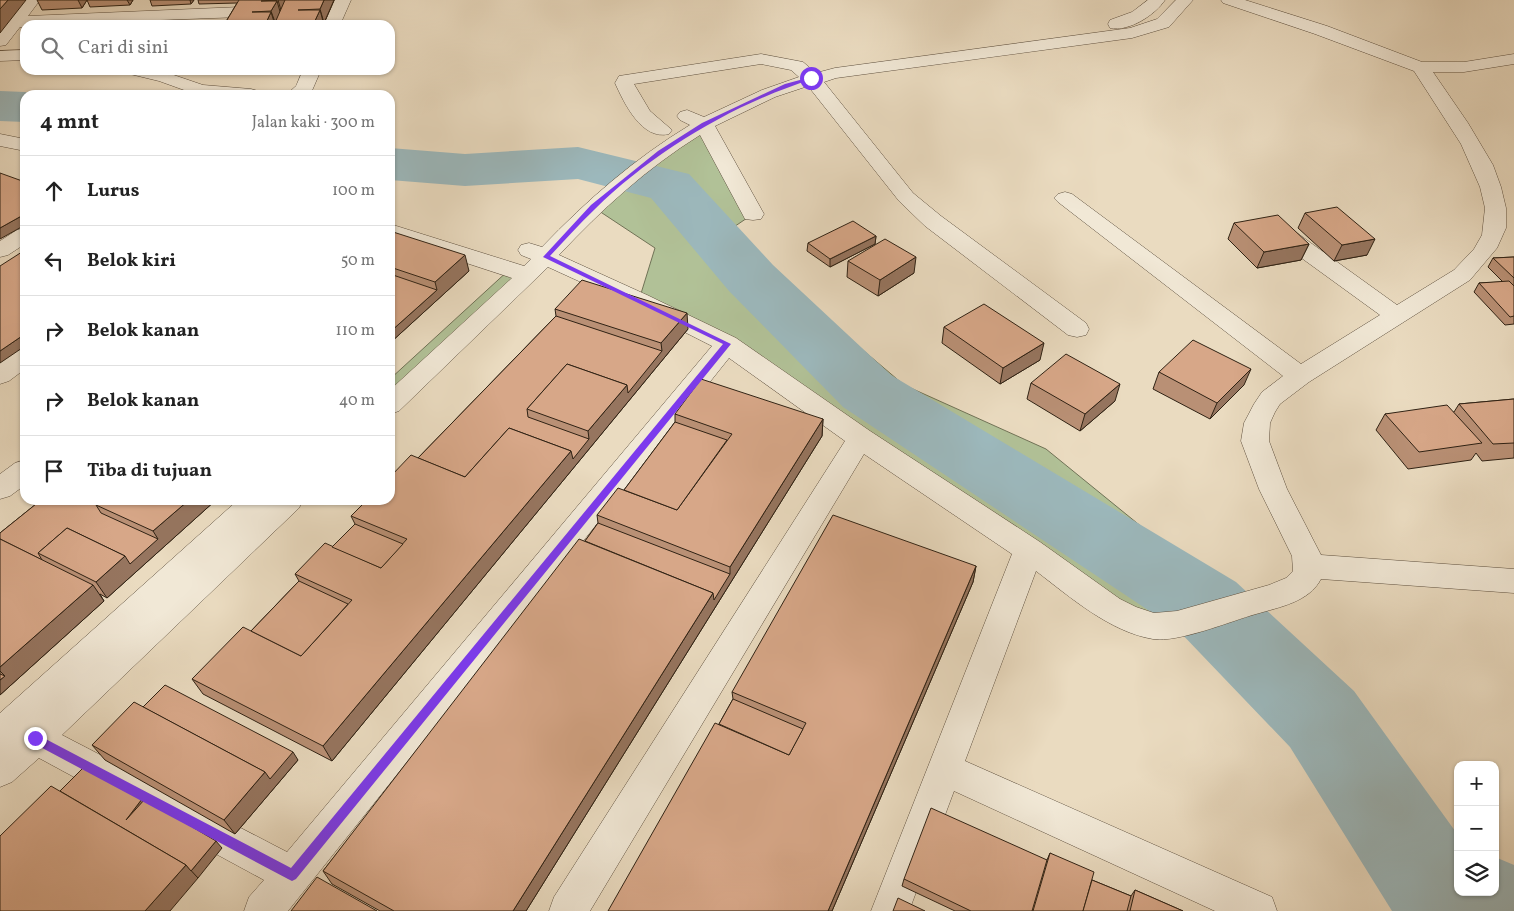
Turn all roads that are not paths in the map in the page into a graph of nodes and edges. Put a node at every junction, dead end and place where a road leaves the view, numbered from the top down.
1 (32, 0) edge
2 (144, 0) edge
3 (343, 0) edge
4 (1157, 0) edge
5 (1185, 0) edge
6 (1229, 0) edge
7 (241, 12) edge
8 (1141, 14) junction
9 (132, 17) junction
10 (62, 20) edge
11 (334, 20) edge
12 (16, 22) junction
13 (20, 22) edge
14 (1163, 23) junction
15 (0, 41) edge
16 (20, 55) edge
17 (0, 56) edge
18 (1514, 59) edge
19 (1420, 67) junction
20 (804, 72) junction
21 (157, 75) edge
22 (310, 75) edge
23 (231, 90) edge
24 (302, 90) edge
25 (685, 115) junction
26 (704, 124) junction
27 (662, 130) junction
28 (651, 149) junction
29 (1065, 198) dead end
30 (753, 214) dead end
31 (1266, 222) edge
32 (395, 233) edge
33 (20, 238) edge
34 (1491, 240) junction
35 (1514, 240) edge
36 (0, 250) edge
37 (538, 253) junction
38 (518, 272) junction
39 (1395, 316) junction
40 (1077, 329) dead end
41 (727, 344) junction
42 (20, 361) edge
43 (0, 375) edge
44 (395, 375) edge
45 (1300, 376) junction
46 (395, 400) edge
47 (860, 438) junction
48 (20, 474) edge
49 (0, 489) edge
50 (252, 505) edge
51 (282, 505) edge
52 (1029, 550) junction
53 (1309, 566) junction
54 (1514, 581) edge
55 (12, 729) edge
56 (945, 769) junction
57 (0, 771) edge
58 (292, 875) junction
59 (263, 911) edge
60 (568, 911) edge
61 (890, 911) edge
62 (1258, 911) edge

1 - 12 street
2 - 9 street
3 - 11 street
4 - 8 street
5 - 14 street
6 - 19 street
7 - 9 street
8 - 14 street
8 - 20 street
9 - 10 street
12 - 13 street
12 - 15 street
14 - 20 street
16 - 17 street
18 - 19 street
19 - 34 street
20 - 25 street
20 - 26 street
20 - 27 street
20 - 40 street
21 - 23 street
22 - 24 street
25 - 26 street
25 - 27 street
26 - 28 street
26 - 30 street
27 - 28 street
28 - 37 street
29 - 45 street
31 - 39 street
32 - 38 street
33 - 36 street
34 - 35 street
34 - 39 street
37 - 38 street
37 - 41 street
38 - 44 street
38 - 46 street
39 - 45 street
41 - 47 street
41 - 58 street
42 - 43 street
45 - 53 street
47 - 52 street
47 - 60 street
48 - 49 street
50 - 55 street
51 - 55 street
52 - 53 street
52 - 56 street
53 - 54 street
55 - 57 street
55 - 58 street
56 - 61 street
56 - 62 street
58 - 59 street

